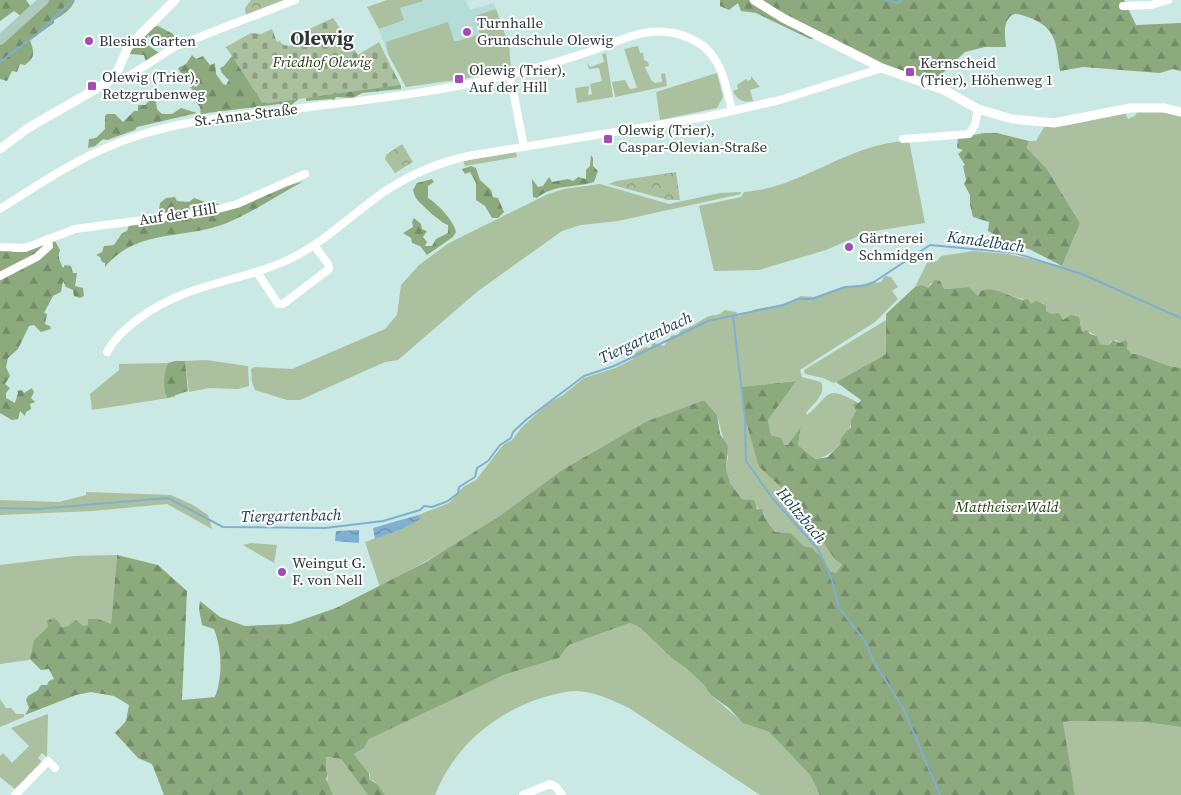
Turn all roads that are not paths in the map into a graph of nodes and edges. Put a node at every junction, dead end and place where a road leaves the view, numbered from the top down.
1 (44, 0) edge
2 (175, 0) edge
3 (295, 0) edge
4 (754, 0) edge
5 (1168, 0) edge
6 (1123, 6) dead end
7 (0, 40) edge
8 (882, 68) junction
9 (510, 75) junction
10 (112, 78) junction
11 (978, 109) junction
12 (732, 111) junction
13 (1181, 112) edge
14 (903, 139) dead end
15 (524, 147) junction
16 (0, 149) edge
17 (305, 174) dead end
18 (0, 209) edge
19 (48, 239) junction
20 (314, 245) junction
21 (0, 247) edge
22 (257, 272) junction
23 (0, 276) edge
24 (107, 352) dead end
25 (55, 768) dead end
26 (15, 795) edge
27 (523, 795) edge
28 (562, 795) edge

1 - 7 main road
2 - 10 street
3 - 10 street
4 - 8 street
5 - 6 street
8 - 11 street
8 - 12 street
9 - 12 street, St.-Anna-Straße
9 - 15 street
9 - 18 street, St.-Anna-Straße
10 - 16 street
11 - 13 street
11 - 14 street
12 - 15 street
15 - 20 street
17 - 19 street, Auf der Hill
19 - 21 street, Auf der Hill
19 - 23 street
20 - 22 street
20 - 22 street
22 - 24 street
25 - 26 street
27 - 28 street

